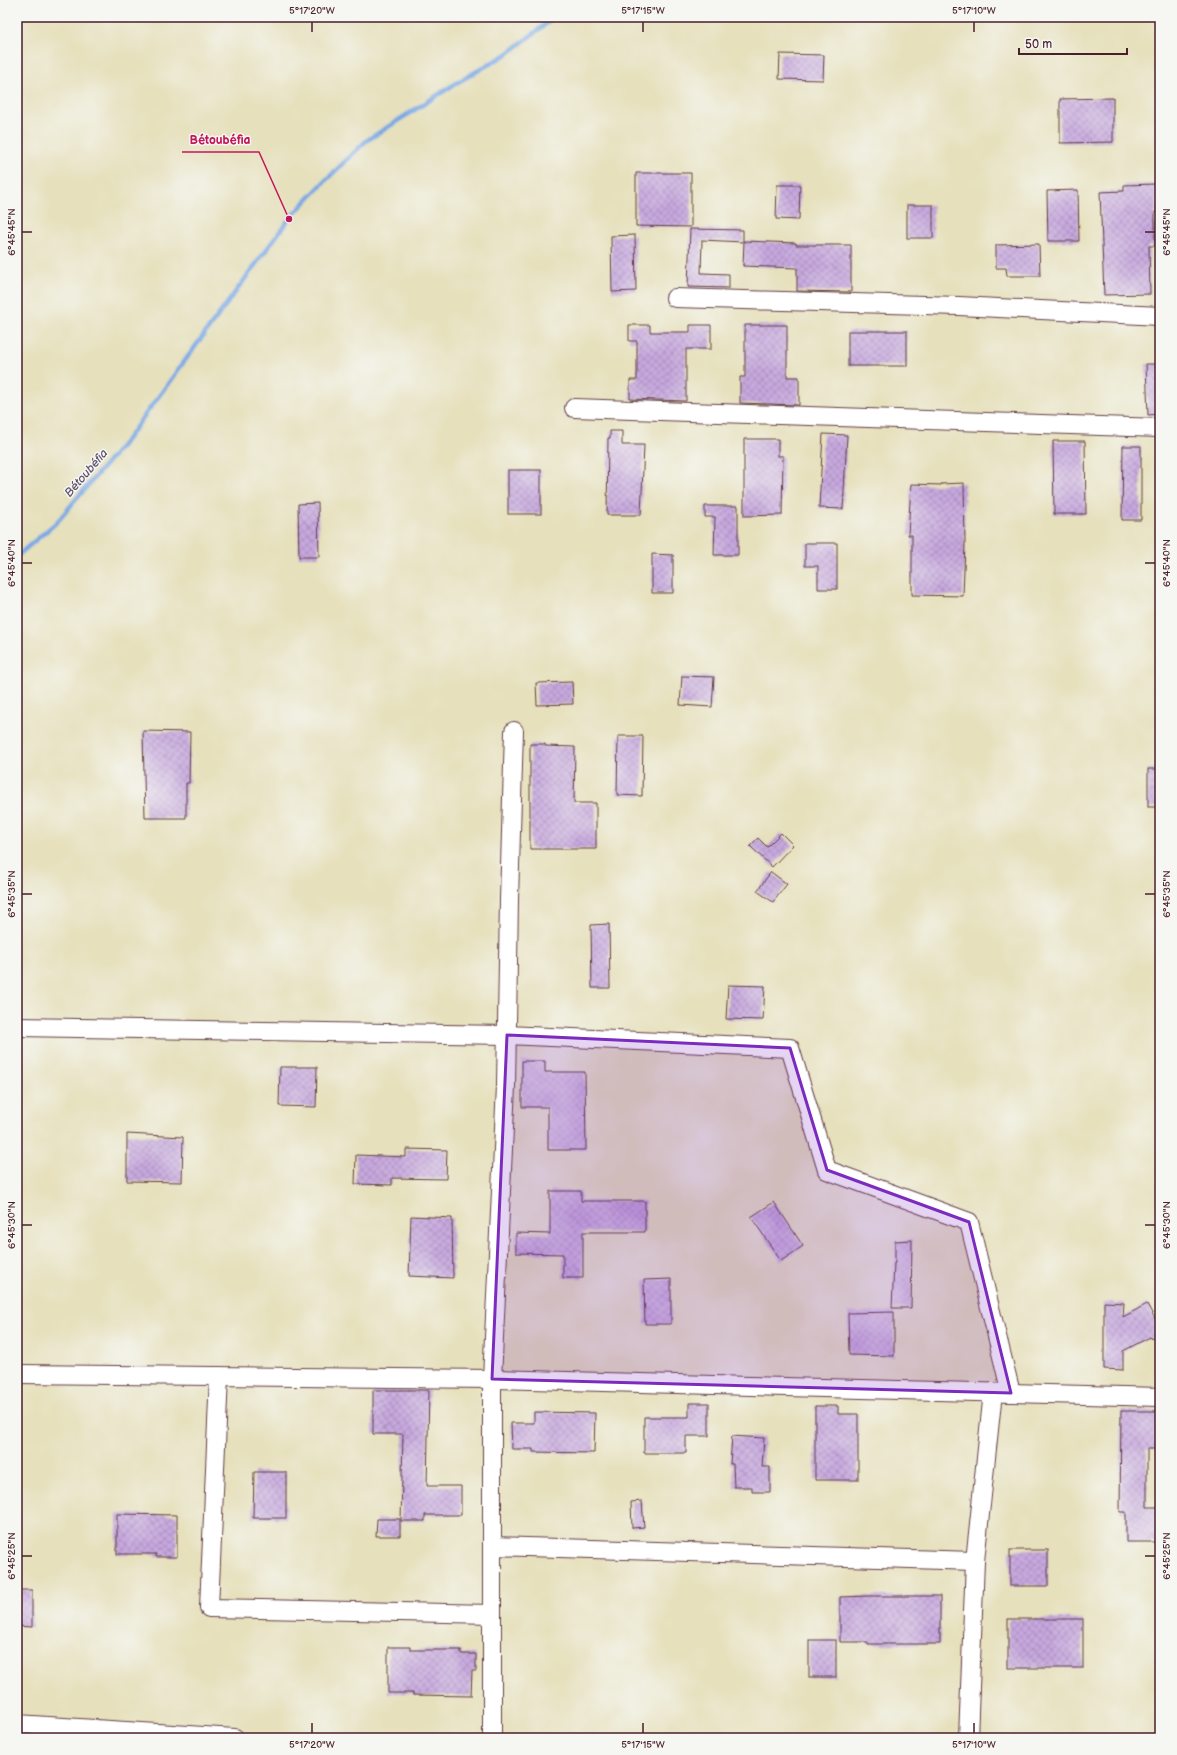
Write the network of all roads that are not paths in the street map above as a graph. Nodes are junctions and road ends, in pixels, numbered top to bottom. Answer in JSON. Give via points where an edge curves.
{"nodes":[{"id":1,"x":675,"y":298,"type":"dead end"},
{"id":2,"x":1160,"y":316,"type":"edge"},
{"id":3,"x":574,"y":408,"type":"dead end"},
{"id":4,"x":1160,"y":428,"type":"edge"},
{"id":5,"x":514,"y":731,"type":"dead end"},
{"id":6,"x":17,"y":1027,"type":"edge"},
{"id":7,"x":507,"y":1035,"type":"junction"},
{"id":8,"x":17,"y":1374,"type":"edge"},
{"id":9,"x":219,"y":1376,"type":"junction"},
{"id":10,"x":492,"y":1379,"type":"junction"},
{"id":11,"x":993,"y":1392,"type":"junction"},
{"id":12,"x":1011,"y":1393,"type":"junction"},
{"id":13,"x":1160,"y":1397,"type":"edge"},
{"id":14,"x":492,"y":1546,"type":"junction"},
{"id":15,"x":975,"y":1561,"type":"junction"},
{"id":16,"x":492,"y":1614,"type":"junction"},
{"id":17,"x":17,"y":1724,"type":"edge"},
{"id":18,"x":216,"y":1737,"type":"edge"},
{"id":19,"x":235,"y":1738,"type":"edge"},
{"id":20,"x":492,"y":1738,"type":"edge"},
{"id":21,"x":968,"y":1738,"type":"edge"}],
"edges":[{"from":1,"to":2,"type":"street","via":[[951,306]]},
{"from":3,"to":4,"type":"street"},
{"from":5,"to":7,"type":"street"},
{"from":6,"to":7,"type":"street"},
{"from":7,"to":10,"type":"street"},
{"from":7,"to":12,"type":"street","via":[[790,1048],[827,1170],[969,1222]]},
{"from":8,"to":9,"type":"street"},
{"from":9,"to":10,"type":"street"},
{"from":9,"to":16,"type":"street","via":[[209,1608]]},
{"from":10,"to":11,"type":"street"},
{"from":10,"to":14,"type":"street"},
{"from":11,"to":12,"type":"street"},
{"from":11,"to":15,"type":"street"},
{"from":12,"to":13,"type":"street"},
{"from":14,"to":15,"type":"street"},
{"from":14,"to":16,"type":"street"},
{"from":15,"to":21,"type":"street"},
{"from":16,"to":20,"type":"street"},
{"from":17,"to":18,"type":"street"},
{"from":18,"to":19,"type":"street"}]}
